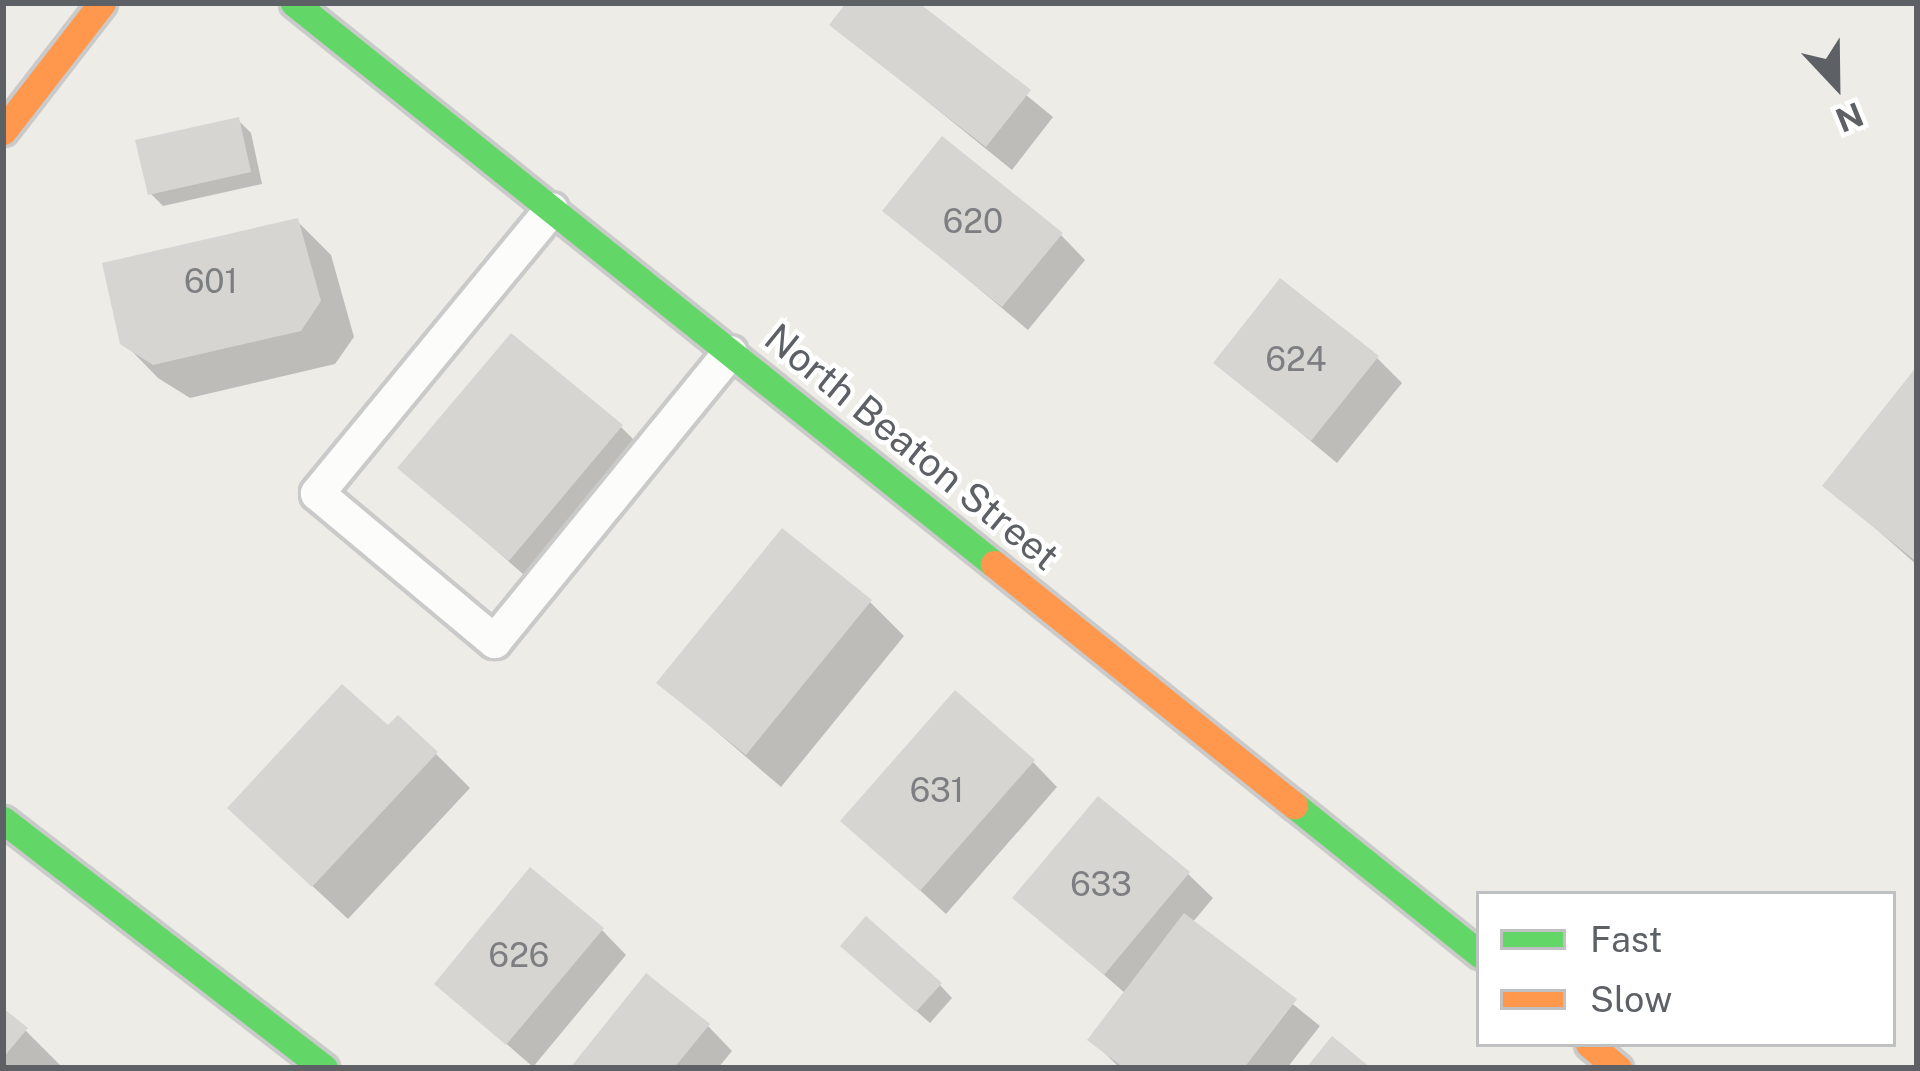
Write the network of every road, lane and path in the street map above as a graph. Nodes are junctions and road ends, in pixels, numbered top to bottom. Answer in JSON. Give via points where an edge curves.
{"nodes":[{"id":1,"x":102,"y":3,"type":"edge"},
{"id":2,"x":294,"y":3,"type":"edge"},
{"id":3,"x":3,"y":131,"type":"edge"},
{"id":4,"x":551,"y":208,"type":"junction"},
{"id":5,"x":730,"y":352,"type":"junction"},
{"id":6,"x":3,"y":820,"type":"edge"},
{"id":7,"x":1476,"y":952,"type":"edge"},
{"id":8,"x":1593,"y":1047,"type":"edge"},
{"id":9,"x":324,"y":1068,"type":"edge"},
{"id":10,"x":1618,"y":1068,"type":"edge"}],
"edges":[{"from":1,"to":3,"type":"main road"},
{"from":2,"to":4,"type":"main road","name":"North Beaton Street"},
{"from":4,"to":5,"type":"main road","name":"North Beaton Street"},
{"from":4,"to":5,"type":"lane","via":[[317,493],[494,641]]},
{"from":5,"to":7,"type":"main road","name":"North Beaton Street"},
{"from":6,"to":9,"type":"main road"},
{"from":8,"to":10,"type":"main road"}]}
